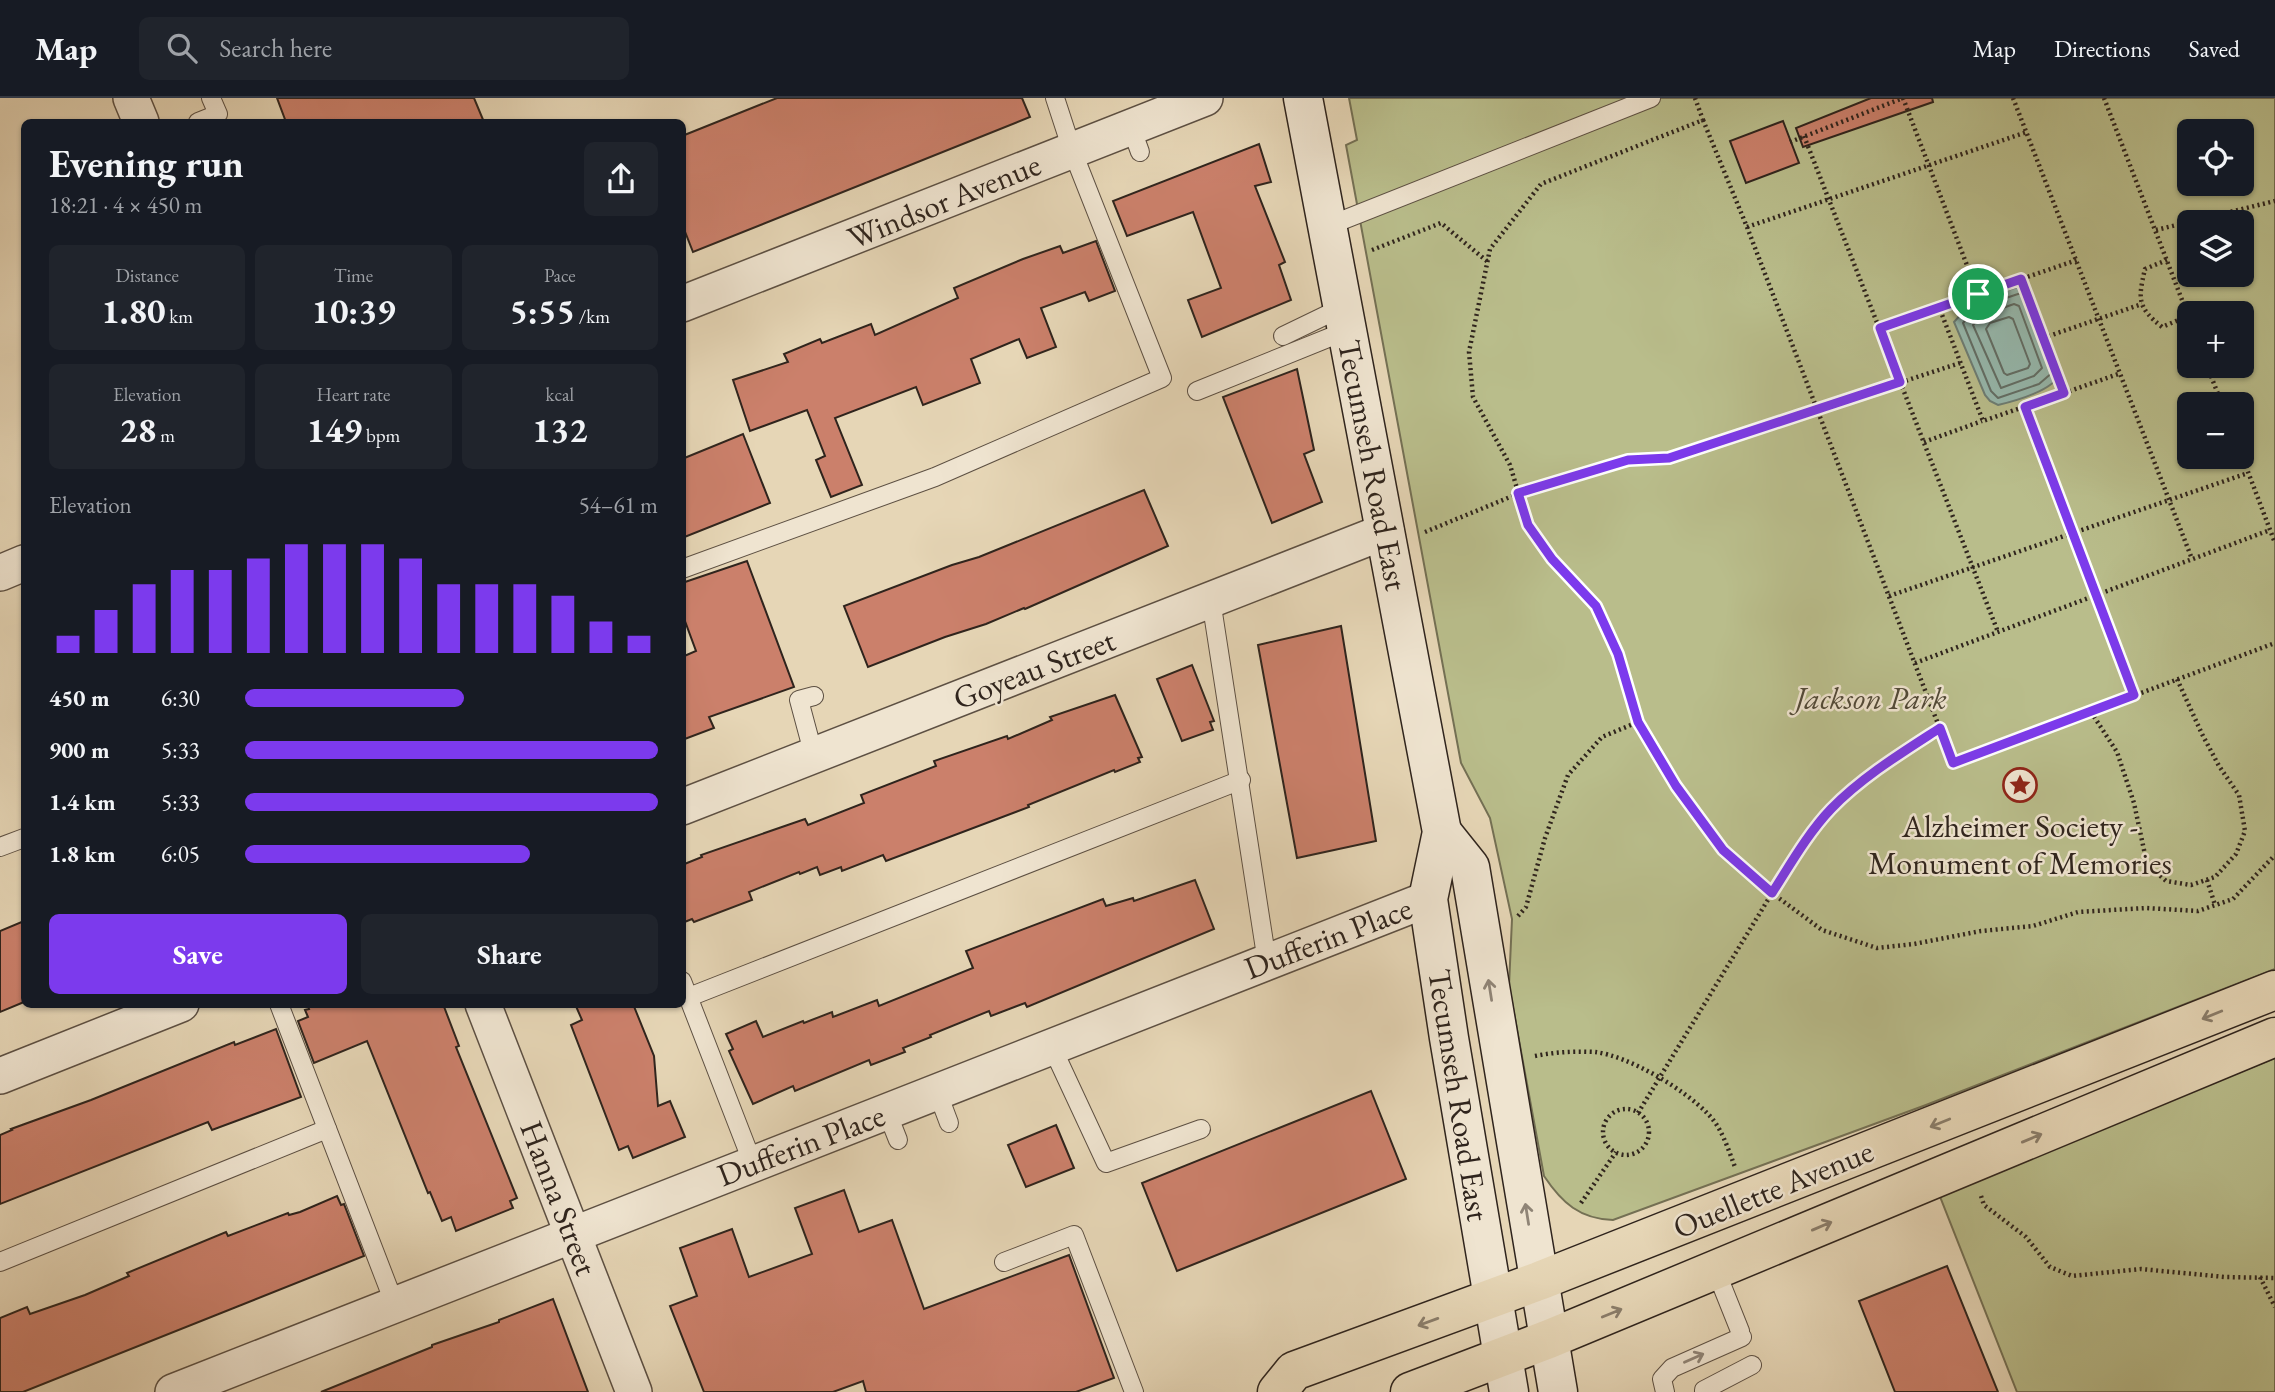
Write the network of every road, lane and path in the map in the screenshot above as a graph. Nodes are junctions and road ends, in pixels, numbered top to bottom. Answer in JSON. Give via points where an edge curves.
{"nodes":[{"id":1,"x":131,"y":98,"type":"edge"},
{"id":2,"x":211,"y":98,"type":"edge"},
{"id":3,"x":1055,"y":98,"type":"edge"},
{"id":4,"x":1205,"y":98,"type":"edge"},
{"id":5,"x":1303,"y":98,"type":"edge"},
{"id":6,"x":1651,"y":98,"type":"edge"},
{"id":7,"x":1695,"y":98,"type":"edge"},
{"id":8,"x":1903,"y":98,"type":"edge"},
{"id":9,"x":2013,"y":98,"type":"edge"},
{"id":10,"x":2104,"y":98,"type":"edge"},
{"id":11,"x":140,"y":119,"type":"edge"},
{"id":12,"x":206,"y":119,"type":"edge"},
{"id":13,"x":1703,"y":120,"type":"junction"},
{"id":14,"x":2026,"y":132,"type":"junction"},
{"id":15,"x":1804,"y":136,"type":"junction"},
{"id":16,"x":1790,"y":142,"type":"dead end"},
{"id":17,"x":1072,"y":150,"type":"junction"},
{"id":18,"x":1929,"y":165,"type":"junction"},
{"id":19,"x":1829,"y":199,"type":"junction"},
{"id":20,"x":2275,"y":201,"type":"edge"},
{"id":21,"x":1328,"y":226,"type":"junction"},
{"id":22,"x":1747,"y":227,"type":"junction"},
{"id":23,"x":2156,"y":230,"type":"junction"},
{"id":24,"x":1372,"y":250,"type":"dead end"},
{"id":25,"x":2077,"y":260,"type":"junction"},
{"id":26,"x":2167,"y":260,"type":"junction"},
{"id":27,"x":1488,"y":262,"type":"junction"},
{"id":28,"x":2021,"y":279,"type":"junction"},
{"id":29,"x":1978,"y":294,"type":"junction"},
{"id":30,"x":2183,"y":301,"type":"edge"},
{"id":31,"x":686,"y":302,"type":"edge"},
{"id":32,"x":2142,"y":304,"type":"junction"},
{"id":33,"x":1939,"y":307,"type":"junction"},
{"id":34,"x":2099,"y":318,"type":"junction"},
{"id":35,"x":1346,"y":319,"type":"junction"},
{"id":36,"x":2177,"y":321,"type":"edge"},
{"id":37,"x":1880,"y":328,"type":"junction"},
{"id":38,"x":1283,"y":336,"type":"dead end"},
{"id":39,"x":2043,"y":338,"type":"junction"},
{"id":40,"x":1960,"y":363,"type":"junction"},
{"id":41,"x":2121,"y":373,"type":"junction"},
{"id":42,"x":1900,"y":382,"type":"junction"},
{"id":43,"x":1197,"y":391,"type":"dead end"},
{"id":44,"x":2064,"y":393,"type":"junction"},
{"id":45,"x":2025,"y":407,"type":"junction"},
{"id":46,"x":1817,"y":410,"type":"junction"},
{"id":47,"x":1983,"y":421,"type":"junction"},
{"id":48,"x":1924,"y":442,"type":"junction"},
{"id":49,"x":2247,"y":469,"type":"edge"},
{"id":50,"x":2248,"y":473,"type":"junction"},
{"id":51,"x":1518,"y":493,"type":"junction"},
{"id":52,"x":2169,"y":501,"type":"junction"},
{"id":53,"x":2270,"y":530,"type":"junction"},
{"id":54,"x":1386,"y":531,"type":"junction"},
{"id":55,"x":1425,"y":532,"type":"dead end"},
{"id":56,"x":2073,"y":534,"type":"junction"},
{"id":57,"x":2275,"y":543,"type":"edge"},
{"id":58,"x":2192,"y":559,"type":"junction"},
{"id":59,"x":21,"y":564,"type":"edge"},
{"id":60,"x":1972,"y":567,"type":"junction"},
{"id":61,"x":686,"y":568,"type":"edge"},
{"id":62,"x":0,"y":573,"type":"edge"},
{"id":63,"x":2096,"y":595,"type":"junction"},
{"id":64,"x":1889,"y":596,"type":"junction"},
{"id":65,"x":1211,"y":600,"type":"junction"},
{"id":66,"x":1998,"y":632,"type":"junction"},
{"id":67,"x":2275,"y":643,"type":"edge"},
{"id":68,"x":1915,"y":663,"type":"junction"},
{"id":69,"x":2177,"y":679,"type":"junction"},
{"id":70,"x":2134,"y":695,"type":"junction"},
{"id":71,"x":814,"y":696,"type":"dead end"},
{"id":72,"x":2091,"y":712,"type":"junction"},
{"id":73,"x":1638,"y":722,"type":"junction"},
{"id":74,"x":1940,"y":728,"type":"junction"},
{"id":75,"x":814,"y":756,"type":"junction"},
{"id":76,"x":1241,"y":780,"type":"junction"},
{"id":77,"x":686,"y":805,"type":"edge"},
{"id":78,"x":1442,"y":832,"type":"junction"},
{"id":79,"x":21,"y":839,"type":"edge"},
{"id":80,"x":0,"y":847,"type":"edge"},
{"id":81,"x":2275,"y":855,"type":"edge"},
{"id":82,"x":2207,"y":880,"type":"junction"},
{"id":83,"x":1772,"y":893,"type":"junction"},
{"id":84,"x":1428,"y":899,"type":"junction"},
{"id":85,"x":2215,"y":905,"type":"junction"},
{"id":86,"x":1518,"y":916,"type":"dead end"},
{"id":87,"x":1267,"y":962,"type":"junction"},
{"id":88,"x":686,"y":989,"type":"edge"},
{"id":89,"x":2275,"y":990,"type":"edge"},
{"id":90,"x":171,"y":1008,"type":"edge"},
{"id":91,"x":281,"y":1008,"type":"edge"},
{"id":92,"x":485,"y":1008,"type":"edge"},
{"id":93,"x":2275,"y":1037,"type":"edge"},
{"id":94,"x":1052,"y":1047,"type":"junction"},
{"id":95,"x":1527,"y":1058,"type":"dead end"},
{"id":96,"x":0,"y":1076,"type":"edge"},
{"id":97,"x":1659,"y":1079,"type":"junction"},
{"id":98,"x":1638,"y":1113,"type":"junction"},
{"id":99,"x":327,"y":1129,"type":"junction"},
{"id":100,"x":1200,"y":1129,"type":"dead end"},
{"id":101,"x":1616,"y":1152,"type":"junction"},
{"id":102,"x":753,"y":1164,"type":"junction"},
{"id":103,"x":1735,"y":1168,"type":"dead end"},
{"id":104,"x":1979,"y":1191,"type":"dead end"},
{"id":105,"x":1581,"y":1202,"type":"dead end"},
{"id":106,"x":573,"y":1235,"type":"junction"},
{"id":107,"x":0,"y":1262,"type":"edge"},
{"id":108,"x":1004,"y":1262,"type":"dead end"},
{"id":109,"x":1716,"y":1271,"type":"junction"},
{"id":110,"x":2260,"y":1277,"type":"junction"},
{"id":111,"x":2275,"y":1278,"type":"edge"},
{"id":112,"x":1539,"y":1281,"type":"junction"},
{"id":113,"x":1492,"y":1299,"type":"junction"},
{"id":114,"x":395,"y":1305,"type":"junction"},
{"id":115,"x":2275,"y":1307,"type":"edge"},
{"id":116,"x":1549,"y":1339,"type":"junction"},
{"id":117,"x":1752,"y":1365,"type":"dead end"},
{"id":118,"x":1505,"y":1375,"type":"edge"},
{"id":119,"x":173,"y":1392,"type":"edge"},
{"id":120,"x":634,"y":1392,"type":"edge"},
{"id":121,"x":1134,"y":1392,"type":"edge"},
{"id":122,"x":1277,"y":1392,"type":"edge"},
{"id":123,"x":1410,"y":1392,"type":"edge"},
{"id":124,"x":1558,"y":1392,"type":"edge"},
{"id":125,"x":1665,"y":1392,"type":"edge"},
{"id":126,"x":1704,"y":1392,"type":"edge"}],
"edges":[{"from":1,"to":11,"type":"street"},
{"from":2,"to":12,"type":"lane","via":[[218,114]]},
{"from":3,"to":17,"type":"lane"},
{"from":4,"to":17,"type":"street","name":"Windsor Avenue","via":[[1135,140]]},
{"from":5,"to":21,"type":"main road","name":"Tecumseh Road East"},
{"from":6,"to":21,"type":"lane"},
{"from":7,"to":13,"type":"path"},
{"from":8,"to":15,"type":"path"},
{"from":8,"to":18,"type":"path"},
{"from":9,"to":14,"type":"path"},
{"from":10,"to":23,"type":"path"},
{"from":13,"to":22,"type":"path"},
{"from":13,"to":27,"type":"path","via":[[1541,184],[1490,249]]},
{"from":14,"to":18,"type":"path"},
{"from":14,"to":25,"type":"path"},
{"from":15,"to":16,"type":"path"},
{"from":15,"to":19,"type":"path"},
{"from":17,"to":31,"type":"street","name":"Windsor Avenue"},
{"from":17,"to":61,"type":"lane","via":[[1162,378],[935,477]]},
{"from":18,"to":19,"type":"path"},
{"from":18,"to":29,"type":"path"},
{"from":19,"to":22,"type":"path"},
{"from":19,"to":37,"type":"path"},
{"from":20,"to":23,"type":"path"},
{"from":21,"to":35,"type":"main road","name":"Tecumseh Road East"},
{"from":22,"to":46,"type":"path"},
{"from":23,"to":26,"type":"path"},
{"from":24,"to":27,"type":"path","via":[[1441,223]]},
{"from":25,"to":28,"type":"path"},
{"from":25,"to":34,"type":"path"},
{"from":26,"to":30,"type":"path"},
{"from":26,"to":32,"type":"path","via":[[2145,269],[2138,296]]},
{"from":27,"to":51,"type":"path","via":[[1469,352],[1473,397],[1510,465]]},
{"from":28,"to":29,"type":"path"},
{"from":28,"to":39,"type":"path"},
{"from":29,"to":33,"type":"path"},
{"from":32,"to":34,"type":"path"},
{"from":32,"to":36,"type":"path","via":[[2146,314],[2162,327]]},
{"from":33,"to":37,"type":"path"},
{"from":33,"to":40,"type":"path"},
{"from":34,"to":39,"type":"path"},
{"from":34,"to":41,"type":"path"},
{"from":35,"to":38,"type":"lane"},
{"from":35,"to":43,"type":"lane"},
{"from":35,"to":54,"type":"main road","name":"Tecumseh Road East"},
{"from":37,"to":42,"type":"path"},
{"from":39,"to":44,"type":"path"},
{"from":40,"to":42,"type":"path"},
{"from":40,"to":47,"type":"path"},
{"from":41,"to":44,"type":"path"},
{"from":41,"to":52,"type":"path"},
{"from":42,"to":46,"type":"path"},
{"from":42,"to":48,"type":"path"},
{"from":44,"to":45,"type":"path"},
{"from":45,"to":47,"type":"path"},
{"from":45,"to":56,"type":"path"},
{"from":46,"to":51,"type":"path","via":[[1669,458],[1628,460]]},
{"from":46,"to":64,"type":"path"},
{"from":47,"to":48,"type":"path"},
{"from":48,"to":60,"type":"path"},
{"from":49,"to":50,"type":"path"},
{"from":50,"to":52,"type":"path"},
{"from":50,"to":53,"type":"path"},
{"from":51,"to":55,"type":"path"},
{"from":51,"to":73,"type":"path","via":[[1528,525],[1596,606],[1618,654]]},
{"from":52,"to":56,"type":"path"},
{"from":52,"to":58,"type":"path"},
{"from":53,"to":57,"type":"path"},
{"from":53,"to":58,"type":"path"},
{"from":54,"to":65,"type":"street","name":"Goyeau Street"},
{"from":54,"to":78,"type":"main road","name":"Tecumseh Road East"},
{"from":56,"to":60,"type":"path"},
{"from":56,"to":63,"type":"path"},
{"from":58,"to":63,"type":"path"},
{"from":59,"to":62,"type":"street"},
{"from":60,"to":64,"type":"path"},
{"from":60,"to":66,"type":"path"},
{"from":63,"to":66,"type":"path"},
{"from":63,"to":70,"type":"path"},
{"from":64,"to":68,"type":"path"},
{"from":65,"to":75,"type":"street","name":"Goyeau Street"},
{"from":65,"to":76,"type":"lane"},
{"from":66,"to":68,"type":"path"},
{"from":67,"to":69,"type":"path"},
{"from":68,"to":74,"type":"path"},
{"from":69,"to":70,"type":"path"},
{"from":69,"to":82,"type":"path","via":[[2219,766],[2239,795],[2245,831],[2236,854],[2216,877]]},
{"from":70,"to":72,"type":"path"},
{"from":71,"to":75,"type":"lane","via":[[799,700]]},
{"from":72,"to":74,"type":"path","via":[[1953,763]]},
{"from":72,"to":82,"type":"path","via":[[2117,752],[2147,864],[2166,881],[2191,885]]},
{"from":73,"to":83,"type":"path","via":[[1676,786],[1723,850]]},
{"from":73,"to":86,"type":"path","via":[[1602,737],[1568,775],[1526,907]]},
{"from":74,"to":83,"type":"path","via":[[1891,759],[1831,809]]},
{"from":75,"to":77,"type":"street","name":"Goyeau Street"},
{"from":76,"to":87,"type":"lane"},
{"from":76,"to":88,"type":"lane"},
{"from":78,"to":84,"type":"main road","name":"Tecumseh Road East"},
{"from":112,"to":78,"type":"main road","name":"Tecumseh Road East","one_way":true,"via":[[1470,867]]},
{"from":79,"to":80,"type":"lane"},
{"from":81,"to":85,"type":"path","via":[[2233,899]]},
{"from":82,"to":85,"type":"path"},
{"from":83,"to":85,"type":"path","via":[[1822,930],[1877,947],[2033,926],[2078,912],[2198,911]]},
{"from":83,"to":97,"type":"path"},
{"from":84,"to":87,"type":"street","name":"Dufferin Place"},
{"from":84,"to":113,"type":"main road","name":"Tecumseh Road East"},
{"from":87,"to":94,"type":"street","name":"Dufferin Place"},
{"from":88,"to":102,"type":"lane"},
{"from":89,"to":112,"type":"main road","name":"Ouellette Avenue","one_way":true},
{"from":90,"to":96,"type":"street"},
{"from":91,"to":99,"type":"lane"},
{"from":92,"to":106,"type":"street","name":"Hanna Street"},
{"from":109,"to":93,"type":"main road","name":"Ouellette Avenue","one_way":true},
{"from":94,"to":100,"type":"lane","via":[[1106,1163]]},
{"from":94,"to":102,"type":"street","name":"Dufferin Place","via":[[943,1107],[892,1126]]},
{"from":95,"to":97,"type":"path","via":[[1555,1052],[1597,1052],[1629,1062]]},
{"from":97,"to":98,"type":"path"},
{"from":97,"to":103,"type":"path","via":[[1710,1115]]},
{"from":98,"to":101,"type":"path","via":[[1648,1126],[1647,1141],[1637,1152]]},
{"from":98,"to":101,"type":"path","via":[[1626,1109],[1607,1120],[1605,1142]]},
{"from":99,"to":107,"type":"lane"},
{"from":99,"to":114,"type":"lane"},
{"from":101,"to":105,"type":"path"},
{"from":102,"to":106,"type":"street","name":"Dufferin Place"},
{"from":104,"to":110,"type":"path","via":[[1984,1205],[2026,1237],[2050,1267],[2072,1276],[2141,1269]]},
{"from":106,"to":114,"type":"street","name":"Dufferin Place"},
{"from":106,"to":120,"type":"street","name":"Hanna Street"},
{"from":108,"to":121,"type":"lane","via":[[1074,1235]]},
{"from":116,"to":109,"type":"main road","name":"Ouellette Avenue","one_way":true},
{"from":125,"to":109,"type":"lane","one_way":true,"via":[[1662,1379],[1672,1367],[1741,1334]]},
{"from":110,"to":111,"type":"path"},
{"from":110,"to":115,"type":"path"},
{"from":112,"to":113,"type":"main road","name":"Ouellette Avenue"},
{"from":112,"to":116,"type":"main road","name":"Tecumseh Road East"},
{"from":113,"to":118,"type":"main road","name":"Tecumseh Road East"},
{"from":113,"to":122,"type":"main road","name":"Ouellette Avenue","one_way":true,"via":[[1294,1371]]},
{"from":114,"to":119,"type":"street","name":"Dufferin Place"},
{"from":116,"to":118,"type":"main road","name":"Ouellette Avenue"},
{"from":116,"to":124,"type":"main road","name":"Tecumseh Road East"},
{"from":117,"to":126,"type":"lane"},
{"from":118,"to":123,"type":"main road","name":"Ouellette Avenue"}]}
